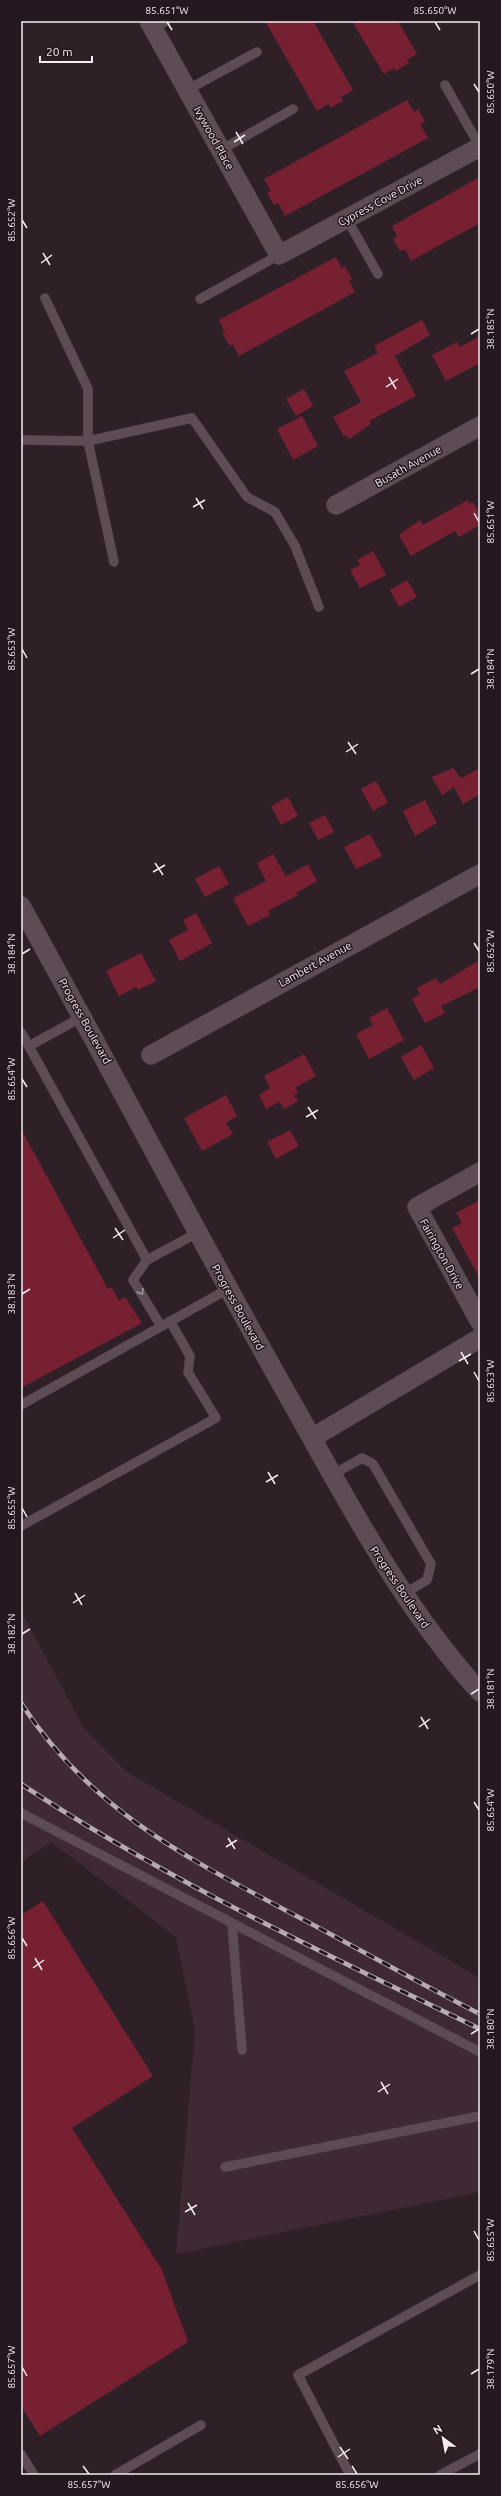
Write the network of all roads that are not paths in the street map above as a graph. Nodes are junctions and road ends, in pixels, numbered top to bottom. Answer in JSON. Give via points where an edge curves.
{"nodes":[{"id":1,"x":156,"y":24,"type":"edge"},
{"id":2,"x":257,"y":52,"type":"dead end"},
{"id":3,"x":445,"y":85,"type":"dead end"},
{"id":4,"x":187,"y":90,"type":"junction"},
{"id":5,"x":292,"y":109,"type":"dead end"},
{"id":6,"x":480,"y":147,"type":"edge"},
{"id":7,"x":221,"y":150,"type":"junction"},
{"id":8,"x":347,"y":219,"type":"junction"},
{"id":9,"x":279,"y":255,"type":"junction"},
{"id":10,"x":378,"y":274,"type":"dead end"},
{"id":11,"x":45,"y":298,"type":"dead end"},
{"id":12,"x":200,"y":299,"type":"dead end"},
{"id":13,"x":480,"y":426,"type":"edge"},
{"id":14,"x":21,"y":440,"type":"edge"},
{"id":15,"x":88,"y":441,"type":"junction"},
{"id":16,"x":336,"y":505,"type":"dead end"},
{"id":17,"x":114,"y":562,"type":"dead end"},
{"id":18,"x":319,"y":607,"type":"dead end"},
{"id":19,"x":480,"y":874,"type":"edge"},
{"id":20,"x":21,"y":906,"type":"edge"},
{"id":21,"x":82,"y":1017,"type":"junction"},
{"id":22,"x":21,"y":1032,"type":"edge"},
{"id":23,"x":29,"y":1046,"type":"junction"},
{"id":24,"x":151,"y":1055,"type":"dead end"},
{"id":25,"x":480,"y":1172,"type":"edge"},
{"id":26,"x":199,"y":1232,"type":"junction"},
{"id":27,"x":147,"y":1260,"type":"junction"},
{"id":28,"x":228,"y":1289,"type":"junction"},
{"id":29,"x":170,"y":1322,"type":"junction"},
{"id":30,"x":480,"y":1322,"type":"edge"},
{"id":31,"x":161,"y":1326,"type":"junction"},
{"id":32,"x":480,"y":1338,"type":"edge"},
{"id":33,"x":21,"y":1405,"type":"edge"},
{"id":34,"x":312,"y":1438,"type":"junction"},
{"id":35,"x":332,"y":1475,"type":"junction"},
{"id":36,"x":21,"y":1526,"type":"edge"},
{"id":37,"x":404,"y":1594,"type":"junction"},
{"id":38,"x":480,"y":1692,"type":"edge"},
{"id":39,"x":21,"y":1813,"type":"edge"},
{"id":40,"x":232,"y":1924,"type":"junction"},
{"id":41,"x":242,"y":2050,"type":"dead end"},
{"id":42,"x":480,"y":2052,"type":"edge"},
{"id":43,"x":480,"y":2116,"type":"edge"},
{"id":44,"x":225,"y":2167,"type":"dead end"},
{"id":45,"x":480,"y":2275,"type":"edge"},
{"id":46,"x":201,"y":2425,"type":"dead end"},
{"id":47,"x":21,"y":2454,"type":"edge"},
{"id":48,"x":480,"y":2454,"type":"edge"},
{"id":49,"x":34,"y":2475,"type":"edge"},
{"id":50,"x":115,"y":2475,"type":"edge"},
{"id":51,"x":350,"y":2475,"type":"edge"},
{"id":52,"x":440,"y":2475,"type":"edge"}],
"edges":[{"from":1,"to":4,"type":"street","name":"Ivywood Place"},
{"from":2,"to":4,"type":"lane"},
{"from":3,"to":6,"type":"lane"},
{"from":4,"to":7,"type":"street","name":"Ivywood Place"},
{"from":5,"to":7,"type":"lane"},
{"from":6,"to":8,"type":"street","name":"Cypress Cove Drive"},
{"from":7,"to":9,"type":"street","name":"Ivywood Place"},
{"from":8,"to":9,"type":"street","name":"Cypress Cove Drive"},
{"from":8,"to":10,"type":"lane"},
{"from":9,"to":12,"type":"lane"},
{"from":11,"to":15,"type":"lane","via":[[88,389]]},
{"from":13,"to":16,"type":"street","name":"Busath Avenue"},
{"from":14,"to":15,"type":"lane"},
{"from":15,"to":17,"type":"lane"},
{"from":15,"to":18,"type":"lane","via":[[192,418],[248,497],[275,512],[294,546]]},
{"from":19,"to":24,"type":"street","name":"Lambert Avenue"},
{"from":20,"to":21,"type":"street","name":"Progress Boulevard"},
{"from":21,"to":23,"type":"lane"},
{"from":21,"to":26,"type":"street","name":"Progress Boulevard"},
{"from":22,"to":23,"type":"lane"},
{"from":23,"to":27,"type":"lane"},
{"from":25,"to":30,"type":"street","name":"Fairington Drive","via":[[417,1207]]},
{"from":26,"to":27,"type":"lane"},
{"from":26,"to":28,"type":"street","name":"Progress Boulevard"},
{"from":27,"to":31,"type":"lane","one_way":true,"via":[[133,1280]]},
{"from":28,"to":29,"type":"lane"},
{"from":28,"to":34,"type":"street","name":"Progress Boulevard"},
{"from":29,"to":31,"type":"lane"},
{"from":29,"to":36,"type":"lane","via":[[190,1356],[188,1372],[216,1418]]},
{"from":31,"to":33,"type":"lane"},
{"from":32,"to":34,"type":"street"},
{"from":34,"to":35,"type":"street","name":"Progress Boulevard"},
{"from":35,"to":37,"type":"street","name":"Progress Boulevard","via":[[382,1562]]},
{"from":35,"to":37,"type":"lane","via":[[362,1458],[373,1464],[431,1564],[427,1580]]},
{"from":37,"to":38,"type":"street","name":"Progress Boulevard","via":[[421,1620]]},
{"from":39,"to":40,"type":"lane"},
{"from":40,"to":41,"type":"lane"},
{"from":40,"to":42,"type":"lane"},
{"from":43,"to":44,"type":"lane"},
{"from":45,"to":51,"type":"lane","via":[[298,2375]]},
{"from":46,"to":50,"type":"lane"},
{"from":47,"to":49,"type":"lane"},
{"from":48,"to":52,"type":"lane"}]}
